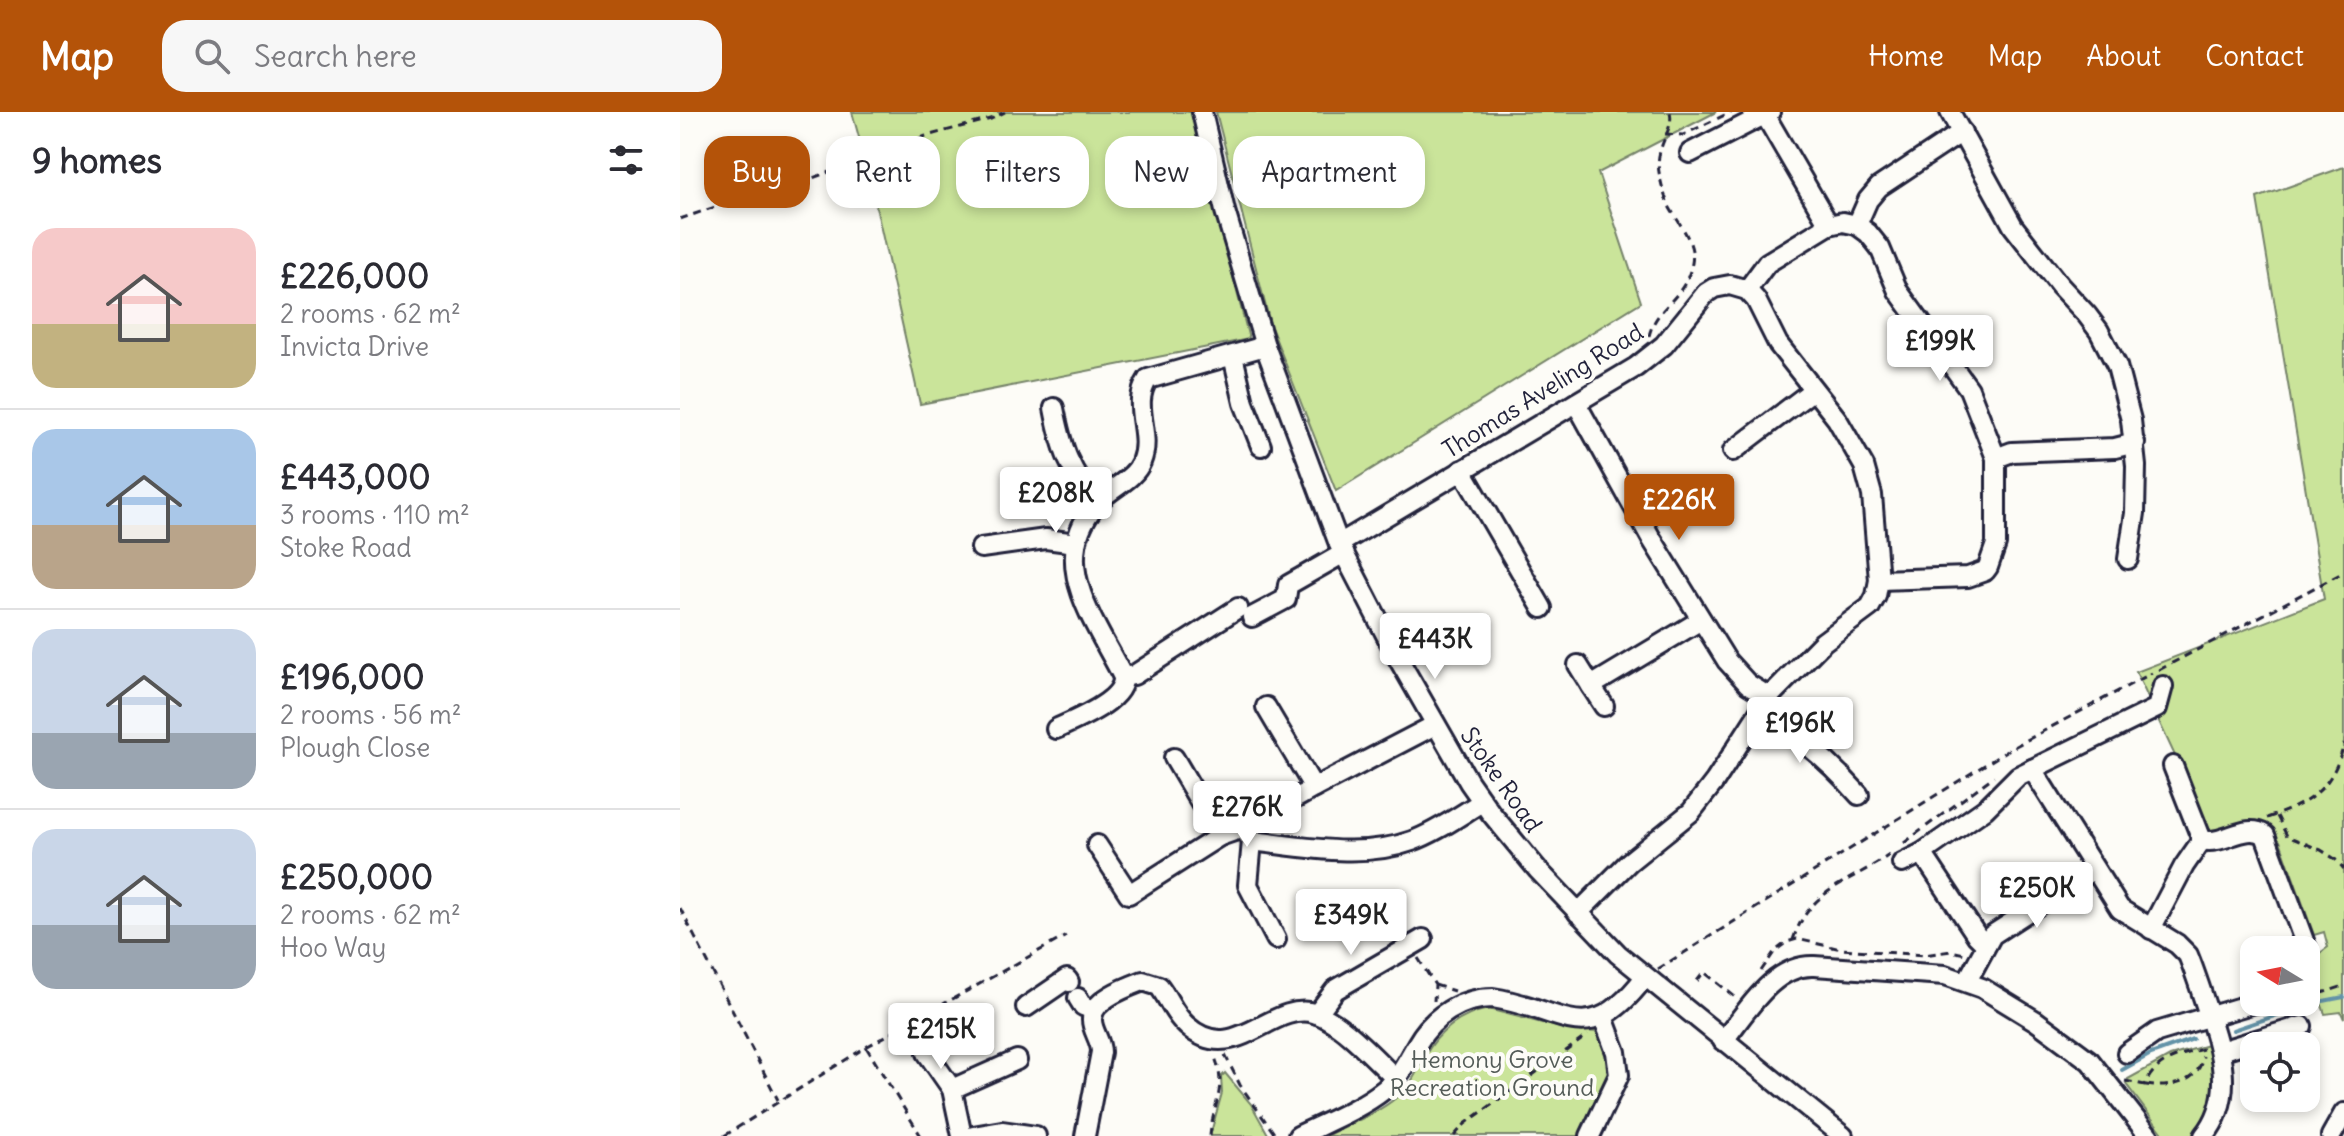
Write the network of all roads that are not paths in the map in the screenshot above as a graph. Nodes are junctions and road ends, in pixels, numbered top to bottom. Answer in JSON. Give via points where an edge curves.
{"nodes":[{"id":1,"x":1202,"y":112,"type":"edge"},
{"id":2,"x":1950,"y":112,"type":"edge"},
{"id":3,"x":1768,"y":113,"type":"edge"},
{"id":4,"x":1962,"y":132,"type":"junction"},
{"id":5,"x":1690,"y":153,"type":"dead end"},
{"id":6,"x":1829,"y":225,"type":"junction"},
{"id":7,"x":1857,"y":225,"type":"junction"},
{"id":8,"x":1747,"y":290,"type":"junction"},
{"id":9,"x":1265,"y":346,"type":"junction"},
{"id":10,"x":1233,"y":356,"type":"junction"},
{"id":11,"x":1812,"y":391,"type":"junction"},
{"id":12,"x":1576,"y":403,"type":"junction"},
{"id":13,"x":1054,"y":408,"type":"dead end"},
{"id":14,"x":2135,"y":443,"type":"junction"},
{"id":15,"x":1261,"y":446,"type":"dead end"},
{"id":16,"x":1733,"y":451,"type":"dead end"},
{"id":17,"x":1996,"y":458,"type":"junction"},
{"id":18,"x":1462,"y":470,"type":"junction"},
{"id":19,"x":1099,"y":501,"type":"junction"},
{"id":20,"x":1076,"y":543,"type":"junction"},
{"id":21,"x":981,"y":548,"type":"dead end"},
{"id":22,"x":1342,"y":548,"type":"junction"},
{"id":23,"x":2128,"y":559,"type":"dead end"},
{"id":24,"x":1879,"y":580,"type":"junction"},
{"id":25,"x":1542,"y":608,"type":"dead end"},
{"id":26,"x":1701,"y":620,"type":"junction"},
{"id":27,"x":1578,"y":665,"type":"dead end"},
{"id":28,"x":1123,"y":677,"type":"junction"},
{"id":29,"x":1591,"y":686,"type":"junction"},
{"id":30,"x":2163,"y":686,"type":"dead end"},
{"id":31,"x":1765,"y":704,"type":"junction"},
{"id":32,"x":1604,"y":706,"type":"dead end"},
{"id":33,"x":1266,"y":707,"type":"dead end"},
{"id":34,"x":1435,"y":725,"type":"junction"},
{"id":35,"x":1056,"y":729,"type":"dead end"},
{"id":36,"x":1174,"y":758,"type":"dead end"},
{"id":37,"x":2173,"y":766,"type":"dead end"},
{"id":38,"x":2032,"y":769,"type":"junction"},
{"id":39,"x":1314,"y":788,"type":"junction"},
{"id":40,"x":1859,"y":795,"type":"dead end"},
{"id":41,"x":1482,"y":802,"type":"junction"},
{"id":42,"x":1248,"y":834,"type":"junction"},
{"id":43,"x":1220,"y":836,"type":"junction"},
{"id":44,"x":2202,"y":840,"type":"junction"},
{"id":45,"x":1097,"y":845,"type":"dead end"},
{"id":46,"x":1922,"y":853,"type":"junction"},
{"id":47,"x":1898,"y":854,"type":"road end"},
{"id":48,"x":2094,"y":869,"type":"junction"},
{"id":49,"x":1578,"y":913,"type":"junction"},
{"id":50,"x":2151,"y":929,"type":"junction"},
{"id":51,"x":2302,"y":936,"type":"edge"},
{"id":52,"x":1276,"y":939,"type":"dead end"},
{"id":53,"x":1417,"y":943,"type":"road end"},
{"id":54,"x":1985,"y":944,"type":"junction"},
{"id":55,"x":1645,"y":977,"type":"junction"},
{"id":56,"x":1967,"y":981,"type":"junction"},
{"id":57,"x":1026,"y":1007,"type":"dead end"},
{"id":58,"x":1094,"y":1010,"type":"junction"},
{"id":59,"x":1317,"y":1014,"type":"junction"},
{"id":60,"x":2246,"y":1016,"type":"edge"},
{"id":61,"x":1604,"y":1020,"type":"junction"},
{"id":62,"x":2302,"y":1026,"type":"dead end"},
{"id":63,"x":2213,"y":1037,"type":"junction"},
{"id":64,"x":1723,"y":1041,"type":"junction"},
{"id":65,"x":927,"y":1053,"type":"dead end"},
{"id":66,"x":2127,"y":1053,"type":"dead end"},
{"id":67,"x":1017,"y":1060,"type":"dead end"},
{"id":68,"x":1396,"y":1079,"type":"junction"},
{"id":69,"x":952,"y":1089,"type":"junction"},
{"id":70,"x":2344,"y":1113,"type":"edge"},
{"id":71,"x":962,"y":1136,"type":"edge"},
{"id":72,"x":973,"y":1136,"type":"edge"},
{"id":73,"x":1036,"y":1136,"type":"edge"},
{"id":74,"x":1085,"y":1136,"type":"edge"},
{"id":75,"x":1298,"y":1136,"type":"edge"},
{"id":76,"x":1590,"y":1136,"type":"edge"},
{"id":77,"x":1843,"y":1136,"type":"edge"},
{"id":78,"x":2149,"y":1136,"type":"edge"},
{"id":79,"x":2204,"y":1136,"type":"edge"},
{"id":80,"x":2331,"y":1136,"type":"edge"}],
"edges":[{"from":1,"to":9,"type":"street","name":"Stoke Road"},
{"from":2,"to":4,"type":"street"},
{"from":3,"to":5,"type":"street"},
{"from":3,"to":6,"type":"street"},
{"from":4,"to":7,"type":"street","via":[[1879,187]]},
{"from":4,"to":14,"type":"street","via":[[2013,226],[2109,348],[2123,384]]},
{"from":6,"to":7,"type":"street"},
{"from":6,"to":8,"type":"street","via":[[1767,263]]},
{"from":7,"to":17,"type":"street","via":[[1880,248],[1898,291],[1969,389]]},
{"from":8,"to":11,"type":"street"},
{"from":8,"to":12,"type":"street","name":"Thomas Aveling Road","via":[[1730,285],[1706,293],[1664,345]]},
{"from":9,"to":10,"type":"street"},
{"from":9,"to":22,"type":"street","name":"Stoke Road"},
{"from":10,"to":15,"type":"street"},
{"from":10,"to":19,"type":"street","via":[[1148,379],[1139,398],[1145,444],[1141,465]]},
{"from":11,"to":16,"type":"street"},
{"from":11,"to":24,"type":"street","via":[[1837,419],[1864,466],[1872,495]]},
{"from":12,"to":18,"type":"street","name":"Thomas Aveling Road"},
{"from":12,"to":26,"type":"street"},
{"from":13,"to":19,"type":"street","via":[[1065,455]]},
{"from":14,"to":17,"type":"street","via":[[2012,452]]},
{"from":14,"to":23,"type":"street","via":[[2135,513]]},
{"from":17,"to":24,"type":"street","via":[[1996,544],[1985,571],[1968,577]]},
{"from":18,"to":22,"type":"street","name":"Thomas Aveling Road"},
{"from":18,"to":25,"type":"street"},
{"from":19,"to":20,"type":"street"},
{"from":20,"to":21,"type":"street","via":[[1046,539]]},
{"from":20,"to":28,"type":"street","via":[[1078,589]]},
{"from":22,"to":28,"type":"street","name":"Thomas Aveling Road","via":[[1288,585],[1286,599],[1245,613]]},
{"from":22,"to":34,"type":"street","name":"Stoke Road"},
{"from":24,"to":31,"type":"street","via":[[1870,607],[1823,642]]},
{"from":26,"to":29,"type":"street"},
{"from":26,"to":31,"type":"street","via":[[1736,673]]},
{"from":27,"to":29,"type":"street"},
{"from":28,"to":35,"type":"street","via":[[1117,694]]},
{"from":29,"to":32,"type":"street"},
{"from":30,"to":38,"type":"street","via":[[2157,708]]},
{"from":31,"to":40,"type":"street"},
{"from":31,"to":49,"type":"street","via":[[1691,812],[1629,862]]},
{"from":33,"to":39,"type":"street"},
{"from":34,"to":39,"type":"street"},
{"from":34,"to":41,"type":"street","name":"Stoke Road"},
{"from":36,"to":43,"type":"street"},
{"from":37,"to":44,"type":"street"},
{"from":38,"to":46,"type":"street"},
{"from":38,"to":48,"type":"street"},
{"from":39,"to":42,"type":"street"},
{"from":41,"to":42,"type":"street","via":[[1430,833],[1392,846],[1354,851]]},
{"from":41,"to":49,"type":"street","name":"Stoke Road"},
{"from":42,"to":43,"type":"street"},
{"from":42,"to":52,"type":"street","via":[[1248,885]]},
{"from":43,"to":45,"type":"street","via":[[1129,894]]},
{"from":44,"to":50,"type":"street"},
{"from":44,"to":51,"type":"street","via":[[2252,830],[2265,835]]},
{"from":46,"to":47,"type":"street"},
{"from":46,"to":54,"type":"street"},
{"from":48,"to":50,"type":"street","via":[[2122,912]]},
{"from":48,"to":54,"type":"street"},
{"from":49,"to":55,"type":"street","name":"Stoke Road"},
{"from":50,"to":63,"type":"street","via":[[2188,955]]},
{"from":53,"to":59,"type":"street","via":[[1335,990]]},
{"from":54,"to":56,"type":"street"},
{"from":55,"to":61,"type":"street"},
{"from":55,"to":64,"type":"street","name":"Stoke Road"},
{"from":56,"to":64,"type":"street","via":[[1802,966],[1779,976]]},
{"from":56,"to":78,"type":"street","via":[[2036,1021],[2090,1061]]},
{"from":57,"to":58,"type":"street","via":[[1067,979],[1083,1006]]},
{"from":58,"to":59,"type":"street","via":[[1135,984],[1152,982],[1184,1023],[1211,1038],[1245,1035],[1292,1013]]},
{"from":58,"to":74,"type":"street","via":[[1092,1024],[1101,1052]]},
{"from":59,"to":68,"type":"street"},
{"from":60,"to":63,"type":"street"},
{"from":61,"to":68,"type":"street","via":[[1573,1019],[1481,998],[1449,1010],[1431,1025]]},
{"from":61,"to":76,"type":"street","via":[[1619,1075]]},
{"from":62,"to":63,"type":"street"},
{"from":63,"to":66,"type":"street","via":[[2157,1032]]},
{"from":63,"to":79,"type":"street","via":[[2224,1073],[2223,1095]]},
{"from":64,"to":77,"type":"street","name":"Stoke Road"},
{"from":65,"to":69,"type":"street"},
{"from":67,"to":69,"type":"street"},
{"from":68,"to":75,"type":"street","via":[[1375,1096]]},
{"from":69,"to":71,"type":"street"},
{"from":70,"to":80,"type":"street"},
{"from":72,"to":73,"type":"street","via":[[1002,1131]]}]}
